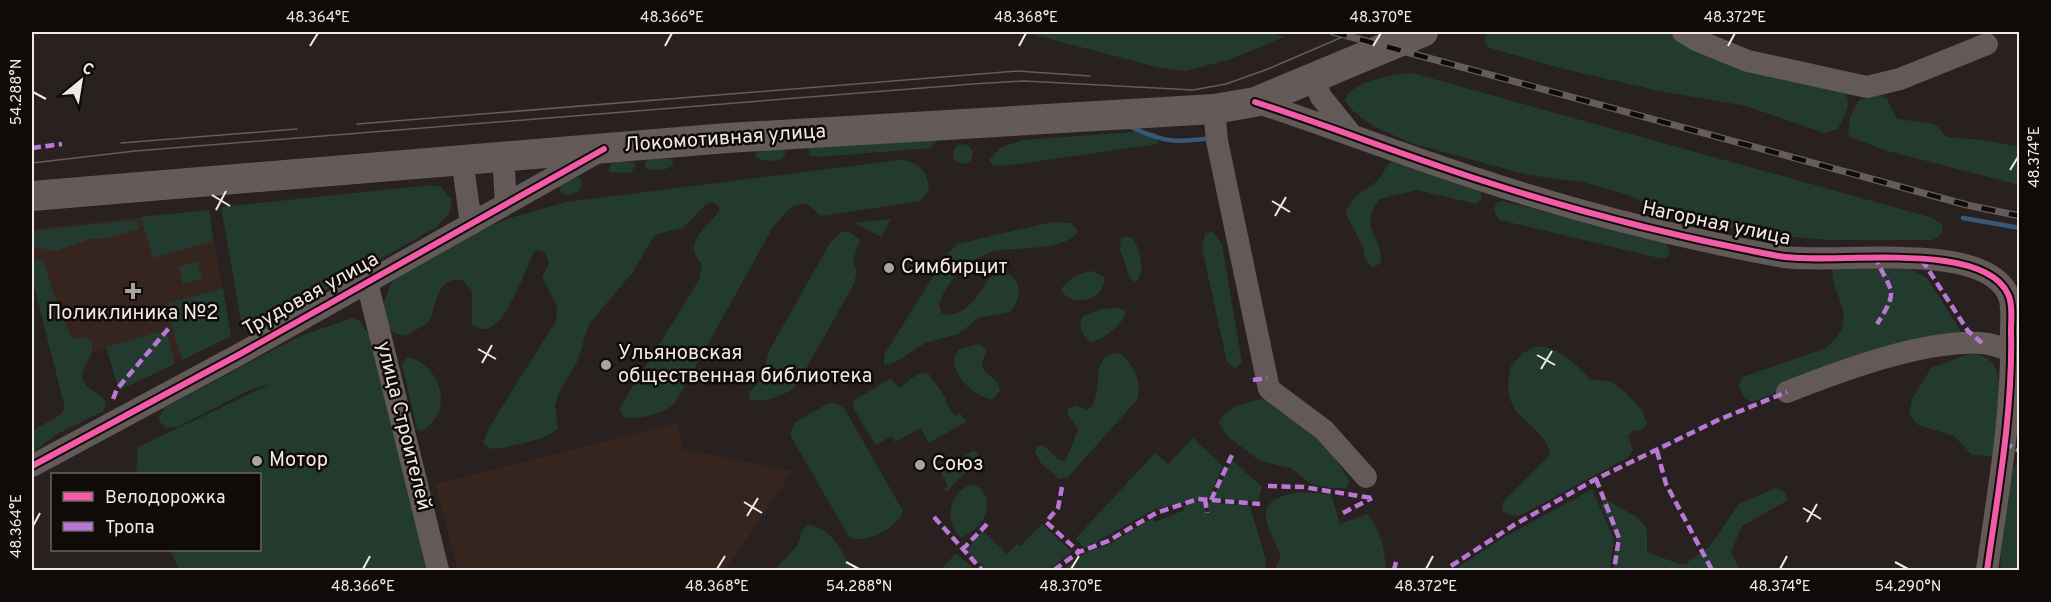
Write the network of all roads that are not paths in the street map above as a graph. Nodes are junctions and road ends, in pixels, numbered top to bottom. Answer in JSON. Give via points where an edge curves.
{"nodes":[{"id":1,"x":1423,"y":32,"type":"edge"},
{"id":2,"x":1683,"y":32,"type":"edge"},
{"id":3,"x":1987,"y":44,"type":"dead end"},
{"id":4,"x":1310,"y":79,"type":"junction"},
{"id":5,"x":1255,"y":102,"type":"junction"},
{"id":6,"x":1214,"y":109,"type":"junction"},
{"id":7,"x":1350,"y":133,"type":"junction"},
{"id":8,"x":604,"y":149,"type":"junction"},
{"id":9,"x":503,"y":156,"type":"junction"},
{"id":10,"x":462,"y":159,"type":"junction"},
{"id":11,"x":32,"y":196,"type":"edge"},
{"id":12,"x":506,"y":204,"type":"junction"},
{"id":13,"x":471,"y":224,"type":"junction"},
{"id":14,"x":367,"y":282,"type":"junction"},
{"id":15,"x":2012,"y":351,"type":"junction"},
{"id":16,"x":1787,"y":392,"type":"dead end"},
{"id":17,"x":32,"y":466,"type":"edge"},
{"id":18,"x":1366,"y":477,"type":"dead end"},
{"id":19,"x":438,"y":570,"type":"edge"},
{"id":20,"x":1987,"y":570,"type":"edge"}],
"edges":[{"from":1,"to":4,"type":"main road","name":"Локомотивная улица"},
{"from":2,"to":3,"type":"street","via":[[1748,61],[1867,87],[1900,79]]},
{"from":4,"to":5,"type":"main road","name":"Локомотивная улица"},
{"from":4,"to":7,"type":"street","name":"Нагорная улица"},
{"from":5,"to":6,"type":"main road","name":"Локомотивная улица"},
{"from":5,"to":7,"type":"street","name":"Нагорная улица"},
{"from":6,"to":8,"type":"main road","name":"Локомотивная улица","via":[[812,132]]},
{"from":6,"to":18,"type":"street","via":[[1216,141],[1269,389],[1317,423]]},
{"from":7,"to":15,"type":"street","name":"Нагорная улица","via":[[1495,185],[1712,244],[1786,258],[1895,256],[1980,268],[1999,281],[2009,295]]},
{"from":8,"to":9,"type":"main road","name":"Локомотивная улица"},
{"from":8,"to":12,"type":"street","name":"Трудовая улица"},
{"from":9,"to":10,"type":"main road","name":"Локомотивная улица"},
{"from":9,"to":12,"type":"street"},
{"from":10,"to":11,"type":"main road","name":"Локомотивная улица"},
{"from":10,"to":13,"type":"street"},
{"from":12,"to":13,"type":"street","name":"Трудовая улица"},
{"from":13,"to":14,"type":"street","name":"Трудовая улица"},
{"from":14,"to":17,"type":"street","name":"Трудовая улица"},
{"from":14,"to":19,"type":"street","name":"улица Строителей"},
{"from":15,"to":16,"type":"street","via":[[1982,343],[1948,346],[1883,358]]},
{"from":15,"to":20,"type":"street","name":"Нагорная улица"}]}
